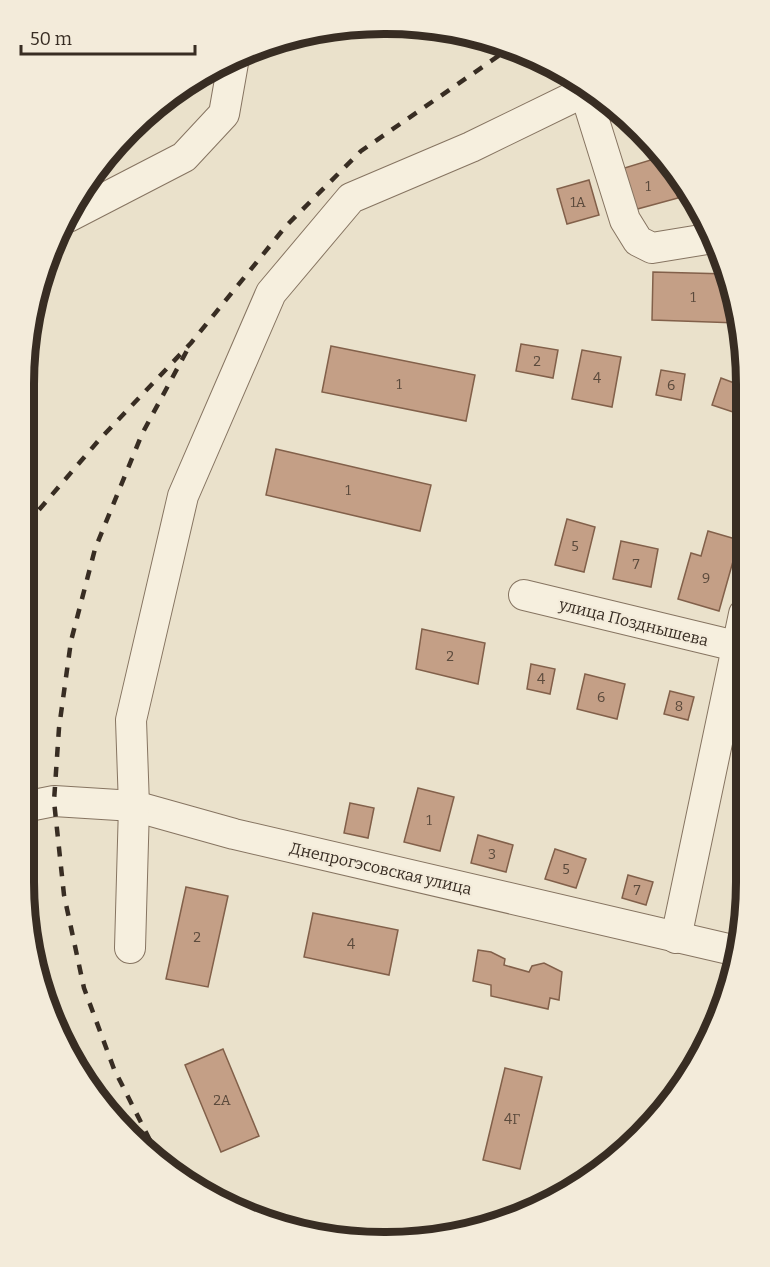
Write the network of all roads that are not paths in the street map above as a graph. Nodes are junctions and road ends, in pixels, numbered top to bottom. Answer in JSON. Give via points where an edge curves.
{"nodes":[{"id":1,"x":232,"y":70,"type":"edge"},
{"id":2,"x":580,"y":94,"type":"edge"},
{"id":3,"x":589,"y":100,"type":"edge"},
{"id":4,"x":80,"y":212,"type":"edge"},
{"id":5,"x":704,"y":240,"type":"edge"},
{"id":6,"x":524,"y":595,"type":"dead end"},
{"id":7,"x":736,"y":647,"type":"edge"},
{"id":8,"x":736,"y":666,"type":"edge"},
{"id":9,"x":34,"y":805,"type":"edge"},
{"id":10,"x":134,"y":806,"type":"junction"},
{"id":11,"x":676,"y":938,"type":"junction"},
{"id":12,"x":130,"y":948,"type":"dead end"},
{"id":13,"x":729,"y":949,"type":"edge"}],
"edges":[{"from":1,"to":4,"type":"street","via":[[224,114],[183,157]]},
{"from":2,"to":10,"type":"street","via":[[471,147],[351,198],[271,293],[183,496],[131,720]]},
{"from":3,"to":5,"type":"street","via":[[625,220],[638,241],[652,248]]},
{"from":6,"to":7,"type":"street","name":"улица Позднышева"},
{"from":8,"to":11,"type":"street"},
{"from":9,"to":10,"type":"street","name":"Днепрогэсовская улица","via":[[54,801]]},
{"from":10,"to":11,"type":"street","name":"Днепрогэсовская улица","via":[[234,834]]},
{"from":10,"to":12,"type":"street"},
{"from":11,"to":13,"type":"street","name":"Днепрогэсовская улица"}]}
